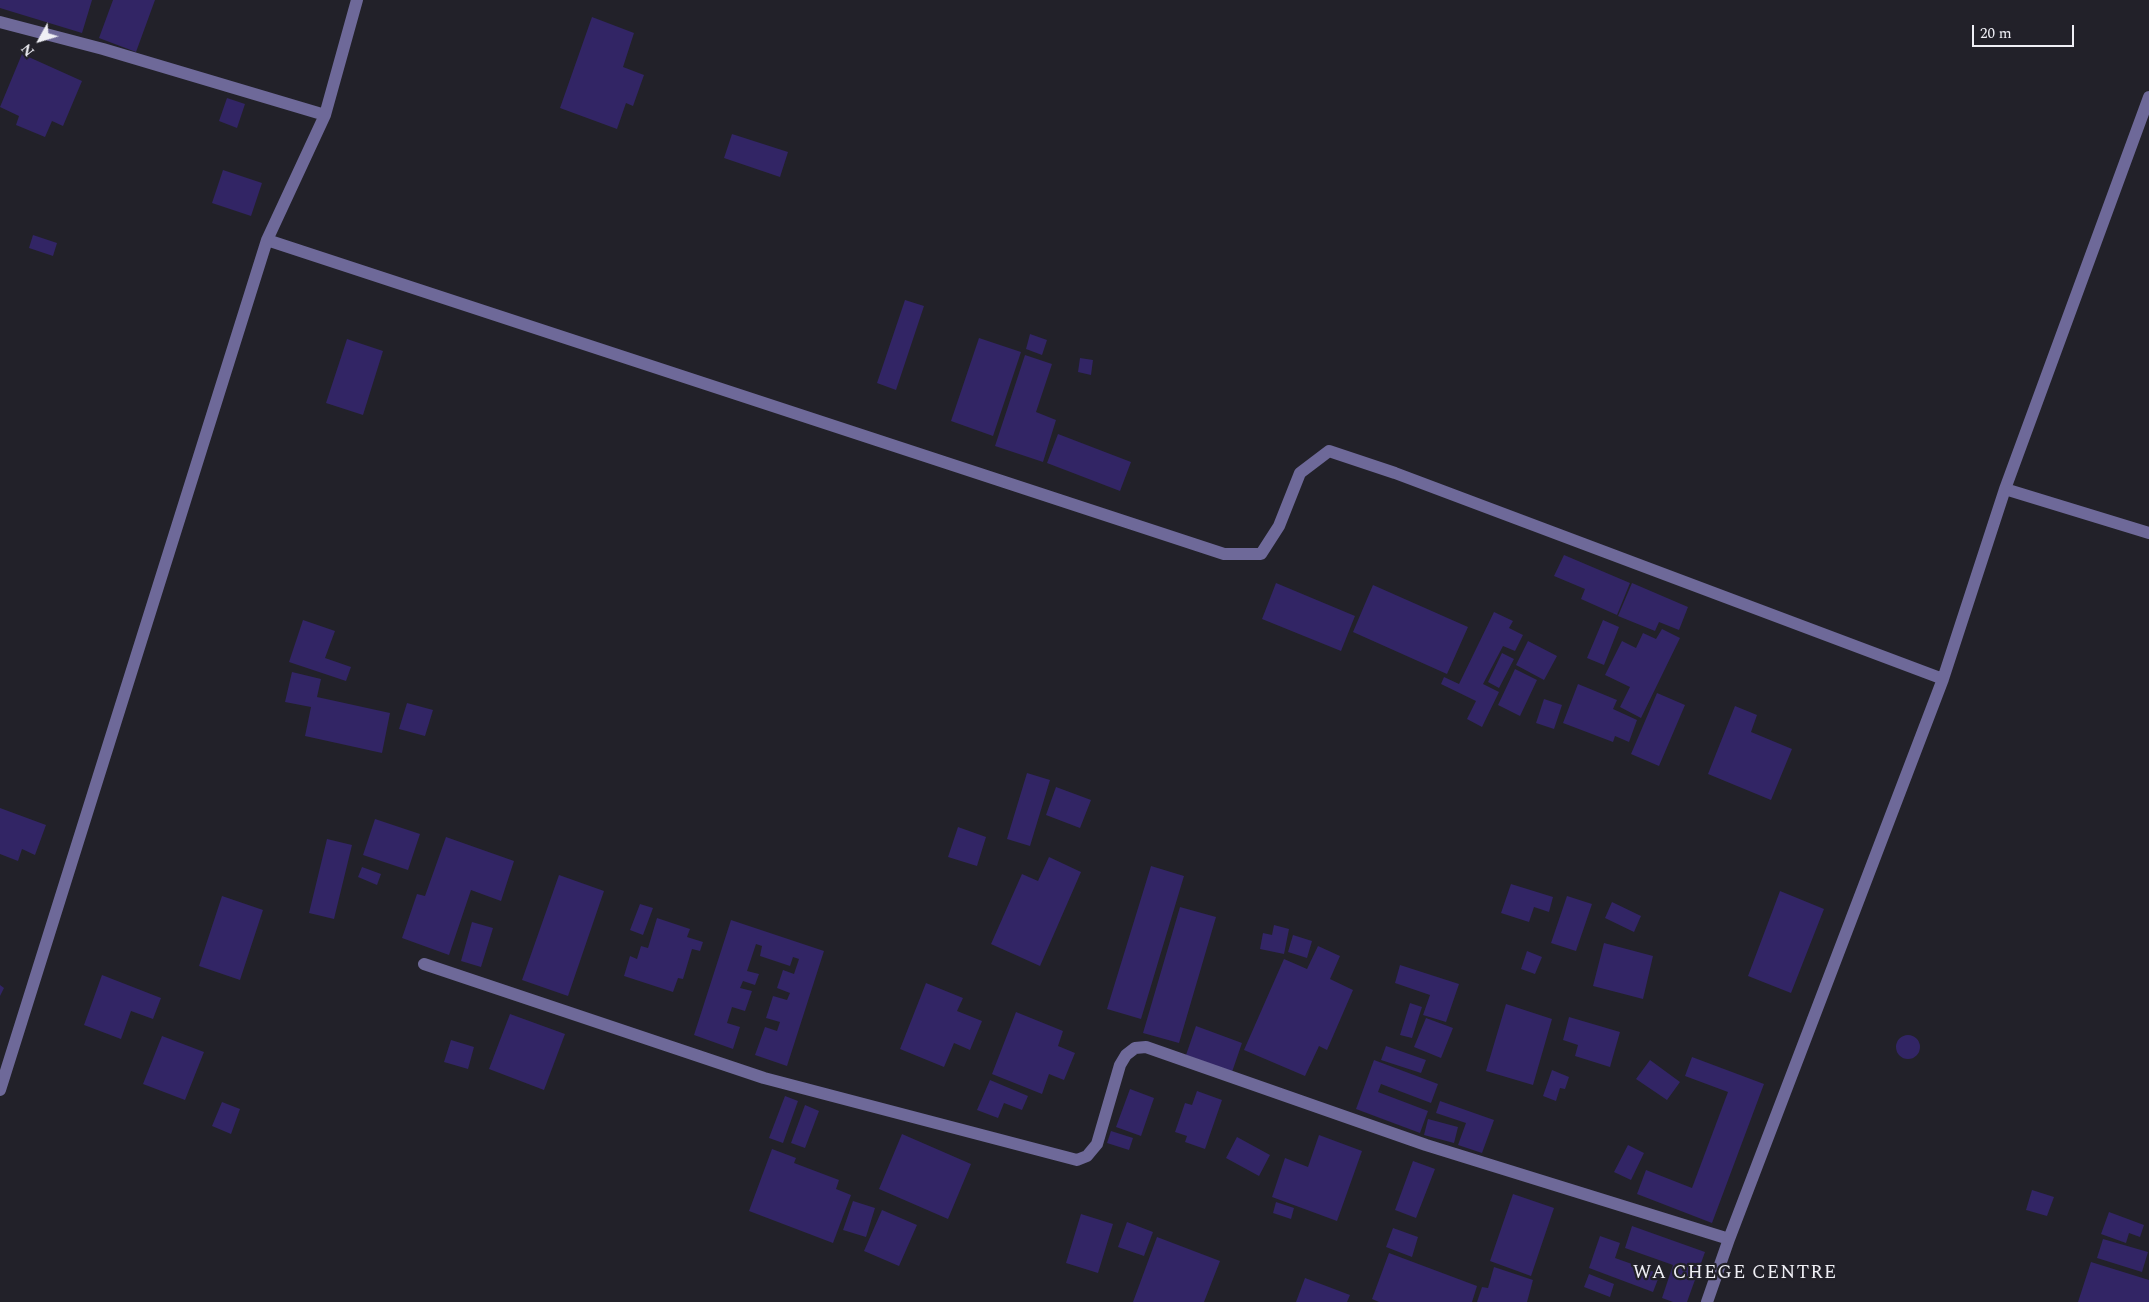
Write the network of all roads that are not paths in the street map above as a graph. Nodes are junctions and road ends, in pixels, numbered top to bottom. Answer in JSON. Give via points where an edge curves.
{"nodes":[{"id":1,"x":357,"y":0,"type":"edge"},
{"id":2,"x":0,"y":22,"type":"edge"},
{"id":3,"x":2149,"y":97,"type":"edge"},
{"id":4,"x":325,"y":115,"type":"junction"},
{"id":5,"x":267,"y":240,"type":"junction"},
{"id":6,"x":2005,"y":489,"type":"junction"},
{"id":7,"x":2149,"y":533,"type":"edge"},
{"id":8,"x":1943,"y":679,"type":"junction"},
{"id":9,"x":424,"y":964,"type":"dead end"},
{"id":10,"x":0,"y":1090,"type":"edge"},
{"id":11,"x":1729,"y":1239,"type":"junction"},
{"id":12,"x":1707,"y":1302,"type":"edge"}],
"edges":[{"from":1,"to":4,"type":"street"},
{"from":2,"to":4,"type":"street","via":[[104,49]]},
{"from":3,"to":6,"type":"street"},
{"from":4,"to":5,"type":"street"},
{"from":5,"to":8,"type":"street","via":[[1224,554],[1261,554],[1279,526],[1300,473],[1329,451]]},
{"from":5,"to":10,"type":"street"},
{"from":6,"to":7,"type":"street"},
{"from":6,"to":8,"type":"street"},
{"from":8,"to":11,"type":"street"},
{"from":9,"to":11,"type":"street","via":[[764,1078],[1076,1160],[1087,1156],[1097,1144],[1120,1064],[1135,1048],[1146,1047],[1426,1145]]},
{"from":11,"to":12,"type":"street"}]}
